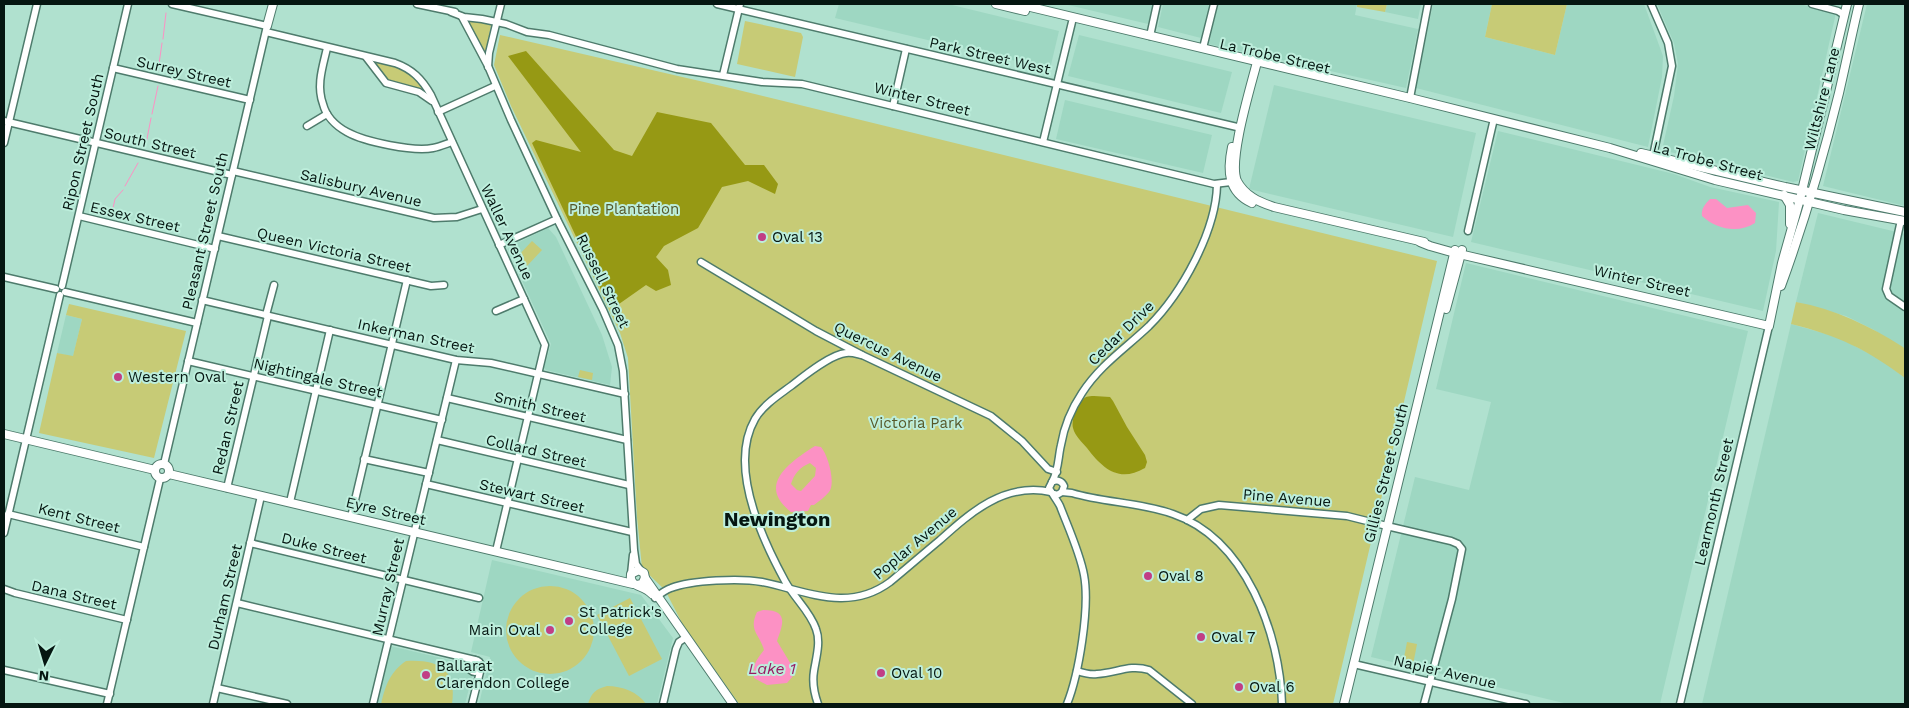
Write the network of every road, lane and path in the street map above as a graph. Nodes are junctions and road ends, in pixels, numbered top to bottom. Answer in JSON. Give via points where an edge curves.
{"nodes":[{"id":1,"x":37,"y":4,"type":"edge"},
{"id":2,"x":128,"y":4,"type":"edge"},
{"id":3,"x":172,"y":4,"type":"edge"},
{"id":4,"x":273,"y":4,"type":"edge"},
{"id":5,"x":417,"y":4,"type":"edge"},
{"id":6,"x":501,"y":4,"type":"edge"},
{"id":7,"x":717,"y":4,"type":"edge"},
{"id":8,"x":996,"y":4,"type":"edge"},
{"id":9,"x":1018,"y":4,"type":"edge"},
{"id":10,"x":1158,"y":4,"type":"edge"},
{"id":11,"x":1214,"y":4,"type":"edge"},
{"id":12,"x":1428,"y":4,"type":"edge"},
{"id":13,"x":1651,"y":4,"type":"edge"},
{"id":14,"x":1812,"y":4,"type":"edge"},
{"id":15,"x":1847,"y":4,"type":"edge"},
{"id":16,"x":1859,"y":4,"type":"edge"},
{"id":17,"x":739,"y":6,"type":"edge"},
{"id":18,"x":451,"y":12,"type":"junction"},
{"id":19,"x":1844,"y":15,"type":"junction"},
{"id":20,"x":462,"y":16,"type":"junction"},
{"id":21,"x":1855,"y":18,"type":"junction"},
{"id":22,"x":497,"y":20,"type":"junction"},
{"id":23,"x":1072,"y":20,"type":"junction"},
{"id":24,"x":266,"y":29,"type":"junction"},
{"id":25,"x":1149,"y":38,"type":"junction"},
{"id":26,"x":327,"y":48,"type":"junction"},
{"id":27,"x":906,"y":49,"type":"junction"},
{"id":28,"x":1202,"y":51,"type":"junction"},
{"id":29,"x":364,"y":55,"type":"junction"},
{"id":30,"x":1254,"y":63,"type":"junction"},
{"id":31,"x":114,"y":68,"type":"junction"},
{"id":32,"x":488,"y":68,"type":"junction"},
{"id":33,"x":723,"y":75,"type":"junction"},
{"id":34,"x":1056,"y":84,"type":"junction"},
{"id":35,"x":495,"y":86,"type":"junction"},
{"id":36,"x":250,"y":100,"type":"junction"},
{"id":37,"x":1409,"y":100,"type":"junction"},
{"id":38,"x":434,"y":104,"type":"junction"},
{"id":39,"x":893,"y":106,"type":"junction"},
{"id":40,"x":1835,"y":108,"type":"junction"},
{"id":41,"x":438,"y":112,"type":"junction"},
{"id":42,"x":1821,"y":112,"type":"junction"},
{"id":43,"x":327,"y":114,"type":"junction"},
{"id":44,"x":6,"y":121,"type":"edge"},
{"id":45,"x":1494,"y":121,"type":"junction"},
{"id":46,"x":307,"y":126,"type":"dead end"},
{"id":47,"x":1239,"y":127,"type":"junction"},
{"id":48,"x":1828,"y":134,"type":"junction"},
{"id":49,"x":1815,"y":138,"type":"junction"},
{"id":50,"x":452,"y":142,"type":"junction"},
{"id":51,"x":1043,"y":142,"type":"junction"},
{"id":52,"x":4,"y":143,"type":"edge"},
{"id":53,"x":96,"y":143,"type":"junction"},
{"id":54,"x":1610,"y":148,"type":"junction"},
{"id":55,"x":1653,"y":156,"type":"junction"},
{"id":56,"x":1684,"y":172,"type":"junction"},
{"id":57,"x":233,"y":173,"type":"junction"},
{"id":58,"x":1731,"y":177,"type":"junction"},
{"id":59,"x":1234,"y":180,"type":"junction"},
{"id":60,"x":1217,"y":185,"type":"junction"},
{"id":61,"x":1751,"y":188,"type":"junction"},
{"id":62,"x":1802,"y":190,"type":"junction"},
{"id":63,"x":1812,"y":192,"type":"junction"},
{"id":64,"x":1784,"y":195,"type":"junction"},
{"id":65,"x":1800,"y":199,"type":"junction"},
{"id":66,"x":1809,"y":201,"type":"junction"},
{"id":67,"x":482,"y":209,"type":"junction"},
{"id":68,"x":79,"y":216,"type":"junction"},
{"id":69,"x":1903,"y":216,"type":"edge"},
{"id":70,"x":557,"y":219,"type":"junction"},
{"id":71,"x":1468,"y":231,"type":"dead end"},
{"id":72,"x":218,"y":236,"type":"junction"},
{"id":73,"x":1789,"y":239,"type":"junction"},
{"id":74,"x":499,"y":245,"type":"junction"},
{"id":75,"x":215,"y":249,"type":"junction"},
{"id":76,"x":1458,"y":251,"type":"junction"},
{"id":77,"x":701,"y":262,"type":"dead end"},
{"id":78,"x":4,"y":277,"type":"edge"},
{"id":79,"x":407,"y":280,"type":"junction"},
{"id":80,"x":444,"y":284,"type":"dead end"},
{"id":81,"x":274,"y":285,"type":"dead end"},
{"id":82,"x":61,"y":291,"type":"junction"},
{"id":83,"x":524,"y":299,"type":"junction"},
{"id":84,"x":202,"y":300,"type":"junction"},
{"id":85,"x":1774,"y":306,"type":"junction"},
{"id":86,"x":1905,"y":307,"type":"edge"},
{"id":87,"x":496,"y":311,"type":"dead end"},
{"id":88,"x":267,"y":315,"type":"junction"},
{"id":89,"x":197,"y":323,"type":"junction"},
{"id":90,"x":1769,"y":326,"type":"junction"},
{"id":91,"x":330,"y":330,"type":"junction"},
{"id":92,"x":392,"y":345,"type":"junction"},
{"id":93,"x":862,"y":355,"type":"junction"},
{"id":94,"x":188,"y":360,"type":"junction"},
{"id":95,"x":456,"y":360,"type":"junction"},
{"id":96,"x":538,"y":374,"type":"junction"},
{"id":97,"x":253,"y":376,"type":"junction"},
{"id":98,"x":1424,"y":382,"type":"junction"},
{"id":99,"x":316,"y":391,"type":"junction"},
{"id":100,"x":625,"y":394,"type":"junction"},
{"id":101,"x":447,"y":398,"type":"junction"},
{"id":102,"x":377,"y":405,"type":"junction"},
{"id":103,"x":528,"y":417,"type":"junction"},
{"id":104,"x":442,"y":420,"type":"junction"},
{"id":105,"x":4,"y":434,"type":"edge"},
{"id":106,"x":26,"y":439,"type":"junction"},
{"id":107,"x":437,"y":440,"type":"junction"},
{"id":108,"x":627,"y":440,"type":"junction"},
{"id":109,"x":364,"y":458,"type":"junction"},
{"id":110,"x":518,"y":460,"type":"junction"},
{"id":111,"x":164,"y":464,"type":"junction"},
{"id":112,"x":155,"y":470,"type":"junction"},
{"id":113,"x":429,"y":472,"type":"junction"},
{"id":114,"x":1057,"y":472,"type":"junction"},
{"id":115,"x":169,"y":474,"type":"junction"},
{"id":116,"x":160,"y":479,"type":"junction"},
{"id":117,"x":426,"y":484,"type":"junction"},
{"id":118,"x":629,"y":485,"type":"junction"},
{"id":119,"x":1058,"y":486,"type":"junction"},
{"id":120,"x":227,"y":488,"type":"junction"},
{"id":121,"x":1038,"y":490,"type":"junction"},
{"id":122,"x":1052,"y":492,"type":"junction"},
{"id":123,"x":261,"y":496,"type":"junction"},
{"id":124,"x":290,"y":502,"type":"junction"},
{"id":125,"x":508,"y":503,"type":"junction"},
{"id":126,"x":1060,"y":506,"type":"junction"},
{"id":127,"x":8,"y":514,"type":"junction"},
{"id":128,"x":351,"y":517,"type":"junction"},
{"id":129,"x":1188,"y":520,"type":"junction"},
{"id":130,"x":1389,"y":526,"type":"junction"},
{"id":131,"x":4,"y":532,"type":"edge"},
{"id":132,"x":414,"y":532,"type":"junction"},
{"id":133,"x":632,"y":532,"type":"junction"},
{"id":134,"x":250,"y":543,"type":"junction"},
{"id":135,"x":144,"y":547,"type":"junction"},
{"id":136,"x":634,"y":550,"type":"junction"},
{"id":137,"x":496,"y":551,"type":"junction"},
{"id":138,"x":641,"y":571,"type":"junction"},
{"id":139,"x":631,"y":574,"type":"junction"},
{"id":140,"x":596,"y":575,"type":"junction"},
{"id":141,"x":645,"y":578,"type":"junction"},
{"id":142,"x":402,"y":580,"type":"junction"},
{"id":143,"x":635,"y":584,"type":"junction"},
{"id":144,"x":4,"y":589,"type":"edge"},
{"id":145,"x":790,"y":590,"type":"junction"},
{"id":146,"x":4,"y":593,"type":"edge"},
{"id":147,"x":15,"y":593,"type":"junction"},
{"id":148,"x":656,"y":596,"type":"junction"},
{"id":149,"x":479,"y":598,"type":"dead end"},
{"id":150,"x":237,"y":603,"type":"junction"},
{"id":151,"x":127,"y":620,"type":"junction"},
{"id":152,"x":681,"y":633,"type":"junction"},
{"id":153,"x":388,"y":640,"type":"junction"},
{"id":154,"x":676,"y":649,"type":"junction"},
{"id":155,"x":459,"y":657,"type":"junction"},
{"id":156,"x":475,"y":660,"type":"junction"},
{"id":157,"x":1356,"y":664,"type":"junction"},
{"id":158,"x":470,"y":668,"type":"junction"},
{"id":159,"x":481,"y":668,"type":"junction"},
{"id":160,"x":4,"y":670,"type":"edge"},
{"id":161,"x":1077,"y":671,"type":"junction"},
{"id":162,"x":1430,"y":682,"type":"junction"},
{"id":163,"x":476,"y":686,"type":"junction"},
{"id":164,"x":217,"y":688,"type":"junction"},
{"id":165,"x":110,"y":694,"type":"junction"},
{"id":166,"x":1497,"y":701,"type":"edge"},
{"id":167,"x":107,"y":704,"type":"edge"},
{"id":168,"x":213,"y":704,"type":"edge"},
{"id":169,"x":287,"y":704,"type":"edge"},
{"id":170,"x":373,"y":704,"type":"edge"},
{"id":171,"x":472,"y":704,"type":"edge"},
{"id":172,"x":663,"y":704,"type":"edge"},
{"id":173,"x":733,"y":704,"type":"edge"},
{"id":174,"x":818,"y":704,"type":"edge"},
{"id":175,"x":1068,"y":704,"type":"edge"},
{"id":176,"x":1192,"y":704,"type":"edge"},
{"id":177,"x":1282,"y":704,"type":"edge"},
{"id":178,"x":1344,"y":704,"type":"edge"},
{"id":179,"x":1348,"y":704,"type":"edge"},
{"id":180,"x":1424,"y":704,"type":"edge"},
{"id":181,"x":1526,"y":704,"type":"edge"},
{"id":182,"x":1680,"y":704,"type":"edge"}],
"edges":[{"from":1,"to":44,"type":"street"},
{"from":2,"to":31,"type":"street","name":"Ripon Street South"},
{"from":3,"to":24,"type":"street","name":"Waller Avenue"},
{"from":4,"to":24,"type":"main road","name":"Pleasant Street South"},
{"from":5,"to":18,"type":"street","name":"Winter Street"},
{"from":6,"to":22,"type":"street"},
{"from":7,"to":17,"type":"street","name":"Park Street West"},
{"from":8,"to":23,"type":"main road","name":"La Trobe Street"},
{"from":9,"to":23,"type":"main road","name":"La Trobe Street"},
{"from":10,"to":25,"type":"street"},
{"from":11,"to":28,"type":"street"},
{"from":12,"to":37,"type":"street"},
{"from":13,"to":55,"type":"street","via":[[1668,43],[1672,66]]},
{"from":14,"to":19,"type":"street"},
{"from":15,"to":19,"type":"main road","name":"Wiltshire Lane"},
{"from":16,"to":21,"type":"main road","name":"Wiltshire Lane"},
{"from":17,"to":27,"type":"street","name":"Park Street West"},
{"from":17,"to":33,"type":"street"},
{"from":18,"to":20,"type":"street","name":"Winter Street"},
{"from":18,"to":22,"type":"street","name":"Winter Street"},
{"from":19,"to":21,"type":"main road"},
{"from":19,"to":42,"type":"main road","name":"Wiltshire Lane"},
{"from":20,"to":22,"type":"street","name":"Winter Street"},
{"from":20,"to":32,"type":"street","name":"Russell Street"},
{"from":21,"to":40,"type":"main road","name":"Wiltshire Lane"},
{"from":22,"to":32,"type":"street"},
{"from":22,"to":33,"type":"street","name":"Winter Street","via":[[527,32],[677,69]]},
{"from":23,"to":25,"type":"main road","name":"La Trobe Street"},
{"from":23,"to":34,"type":"street"},
{"from":24,"to":26,"type":"street","name":"Waller Avenue"},
{"from":24,"to":36,"type":"street","name":"Pleasant Street South"},
{"from":25,"to":28,"type":"main road","name":"La Trobe Street"},
{"from":26,"to":29,"type":"street","name":"Waller Avenue"},
{"from":26,"to":43,"type":"street","via":[[320,91]]},
{"from":27,"to":34,"type":"street","name":"Park Street West"},
{"from":27,"to":39,"type":"street"},
{"from":28,"to":30,"type":"main road","name":"La Trobe Street"},
{"from":29,"to":38,"type":"street","name":"Waller Avenue","via":[[386,83],[419,92]]},
{"from":29,"to":38,"type":"street","name":"Waller Avenue","via":[[410,70],[423,82]]},
{"from":30,"to":37,"type":"main road","name":"La Trobe Street"},
{"from":30,"to":47,"type":"main road"},
{"from":31,"to":36,"type":"street","name":"Surrey Street"},
{"from":31,"to":53,"type":"street","name":"Ripon Street South"},
{"from":32,"to":35,"type":"street","name":"Russell Street"},
{"from":33,"to":39,"type":"street","name":"Winter Street","via":[[762,82],[802,84]]},
{"from":34,"to":47,"type":"street","name":"Park Street West"},
{"from":34,"to":51,"type":"street"},
{"from":35,"to":41,"type":"street"},
{"from":35,"to":70,"type":"street","name":"Russell Street"},
{"from":36,"to":57,"type":"street","name":"Pleasant Street South"},
{"from":37,"to":45,"type":"main road","name":"La Trobe Street"},
{"from":38,"to":41,"type":"street","name":"Waller Avenue"},
{"from":39,"to":51,"type":"street","name":"Winter Street"},
{"from":40,"to":42,"type":"main road","via":[[1828,116]]},
{"from":40,"to":48,"type":"main road","name":"Wiltshire Lane"},
{"from":41,"to":50,"type":"street","name":"Waller Avenue"},
{"from":42,"to":49,"type":"main road","name":"Wiltshire Lane"},
{"from":43,"to":46,"type":"street"},
{"from":43,"to":50,"type":"street","via":[[338,126],[356,137],[401,147],[433,148]]},
{"from":44,"to":52,"type":"street"},
{"from":44,"to":53,"type":"street","name":"South Street"},
{"from":45,"to":54,"type":"main road","name":"La Trobe Street"},
{"from":45,"to":71,"type":"street"},
{"from":47,"to":59,"type":"main road","via":[[1229,160]]},
{"from":48,"to":49,"type":"main road"},
{"from":48,"to":63,"type":"main road","name":"Wiltshire Lane"},
{"from":49,"to":62,"type":"main road","name":"Wiltshire Lane"},
{"from":50,"to":67,"type":"street","name":"Waller Avenue"},
{"from":51,"to":60,"type":"street","name":"Winter Street"},
{"from":53,"to":57,"type":"street","name":"South Street"},
{"from":53,"to":68,"type":"street","name":"Ripon Street South"},
{"from":54,"to":55,"type":"main road","name":"La Trobe Street"},
{"from":54,"to":56,"type":"main road","name":"La Trobe Street"},
{"from":55,"to":56,"type":"main road"},
{"from":55,"to":58,"type":"main road","name":"La Trobe Street"},
{"from":56,"to":61,"type":"main road","name":"La Trobe Street"},
{"from":57,"to":67,"type":"street","name":"Salisbury Avenue","via":[[431,217],[454,218]]},
{"from":57,"to":72,"type":"street","name":"Pleasant Street South"},
{"from":58,"to":61,"type":"main road"},
{"from":58,"to":62,"type":"main road","name":"La Trobe Street"},
{"from":59,"to":60,"type":"street","name":"Winter Street"},
{"from":59,"to":76,"type":"main road","name":"Winter Street","via":[[1240,195],[1248,201]]},
{"from":60,"to":114,"type":"street","name":"Cedar Drive","via":[[1214,212],[1188,272],[1159,315],[1088,383],[1065,428]]},
{"from":61,"to":64,"type":"main road","name":"La Trobe Street"},
{"from":62,"to":63,"type":"main road","name":"La Trobe Street"},
{"from":62,"to":65,"type":"main road","name":"Wiltshire Lane"},
{"from":63,"to":66,"type":"main road","name":"Wiltshire Lane"},
{"from":63,"to":69,"type":"main road","name":"La Trobe Street"},
{"from":64,"to":65,"type":"main road","name":"La Trobe Street"},
{"from":64,"to":73,"type":"main road","via":[[1790,205]]},
{"from":65,"to":66,"type":"main road","name":"La Trobe Street"},
{"from":65,"to":73,"type":"main road","name":"Learmonth Street"},
{"from":66,"to":69,"type":"main road","name":"La Trobe Street"},
{"from":66,"to":85,"type":"main road","name":"Learmonth Street"},
{"from":67,"to":74,"type":"street","name":"Waller Avenue"},
{"from":68,"to":75,"type":"street","name":"Essex Street"},
{"from":68,"to":82,"type":"street","name":"Ripon Street South"},
{"from":69,"to":86,"type":"street","via":[[1886,289],[1889,296]]},
{"from":70,"to":74,"type":"street"},
{"from":70,"to":100,"type":"street","name":"Russell Street","via":[[616,340],[623,365]]},
{"from":72,"to":75,"type":"street","name":"Pleasant Street South"},
{"from":72,"to":79,"type":"street","name":"Queen Victoria Street"},
{"from":73,"to":85,"type":"main road","name":"Learmonth Street"},
{"from":74,"to":83,"type":"street","name":"Waller Avenue"},
{"from":75,"to":84,"type":"street","name":"Pleasant Street South"},
{"from":76,"to":90,"type":"main road","name":"Winter Street","via":[[1491,256],[1508,264]]},
{"from":76,"to":98,"type":"main road","name":"Gillies Street South"},
{"from":76,"to":98,"type":"main road","name":"Gillies Street South","via":[[1456,274]]},
{"from":77,"to":93,"type":"street","name":"Quercus Avenue"},
{"from":78,"to":82,"type":"street"},
{"from":79,"to":80,"type":"street","name":"Queen Victoria Street","via":[[433,286]]},
{"from":79,"to":92,"type":"street"},
{"from":81,"to":88,"type":"street","name":"Redan Street"},
{"from":82,"to":89,"type":"street"},
{"from":82,"to":106,"type":"street","name":"Ripon Street South"},
{"from":83,"to":87,"type":"street"},
{"from":83,"to":96,"type":"street","name":"Waller Avenue","via":[[544,344]]},
{"from":84,"to":88,"type":"street","name":"Inkerman Street"},
{"from":84,"to":89,"type":"street","name":"Pleasant Street South"},
{"from":85,"to":90,"type":"main road","name":"Learmonth Street"},
{"from":88,"to":91,"type":"street","name":"Inkerman Street"},
{"from":88,"to":97,"type":"street","name":"Redan Street"},
{"from":89,"to":94,"type":"street","name":"Pleasant Street South"},
{"from":90,"to":182,"type":"street","name":"Learmonth Street"},
{"from":91,"to":92,"type":"street","name":"Inkerman Street"},
{"from":91,"to":99,"type":"street"},
{"from":92,"to":95,"type":"street","name":"Inkerman Street"},
{"from":92,"to":102,"type":"street"},
{"from":93,"to":114,"type":"street","name":"Quercus Avenue","via":[[990,416],[1022,441],[1048,469]]},
{"from":93,"to":145,"type":"street","via":[[846,353],[837,356],[799,380],[771,401],[755,418],[750,430],[746,458],[748,491],[755,515]]},
{"from":94,"to":97,"type":"street","name":"Nightingale Street"},
{"from":94,"to":111,"type":"street","name":"Pleasant Street South"},
{"from":95,"to":96,"type":"street","name":"Inkerman Street","via":[[489,362]]},
{"from":95,"to":101,"type":"street","name":"Murray Street"},
{"from":96,"to":100,"type":"street","name":"Inkerman Street"},
{"from":96,"to":103,"type":"street","name":"Waller Avenue"},
{"from":97,"to":99,"type":"street","name":"Nightingale Street"},
{"from":97,"to":120,"type":"street","name":"Redan Street"},
{"from":98,"to":130,"type":"main road","name":"Gillies Street South"},
{"from":99,"to":102,"type":"street","name":"Nightingale Street"},
{"from":99,"to":124,"type":"street"},
{"from":100,"to":108,"type":"street","name":"Russell Street"},
{"from":101,"to":103,"type":"street","name":"Smith Street"},
{"from":101,"to":104,"type":"street","name":"Murray Street"},
{"from":102,"to":104,"type":"street","name":"Nightingale Street"},
{"from":102,"to":109,"type":"street"},
{"from":103,"to":108,"type":"street","name":"Smith Street"},
{"from":103,"to":110,"type":"street","name":"Waller Avenue"},
{"from":104,"to":107,"type":"street","name":"Murray Street"},
{"from":105,"to":106,"type":"main road"},
{"from":106,"to":112,"type":"main road"},
{"from":106,"to":127,"type":"street","name":"Ripon Street South"},
{"from":107,"to":110,"type":"street","name":"Collard Street"},
{"from":107,"to":113,"type":"street","name":"Murray Street"},
{"from":108,"to":118,"type":"street","name":"Russell Street"},
{"from":109,"to":113,"type":"street"},
{"from":109,"to":128,"type":"street"},
{"from":110,"to":118,"type":"street","name":"Collard Street"},
{"from":110,"to":125,"type":"street","name":"Waller Avenue"},
{"from":111,"to":112,"type":"main road"},
{"from":111,"to":115,"type":"main road"},
{"from":112,"to":116,"type":"main road"},
{"from":113,"to":117,"type":"street","name":"Murray Street"},
{"from":114,"to":119,"type":"street","name":"Cedar Drive"},
{"from":115,"to":116,"type":"main road"},
{"from":115,"to":120,"type":"main road","name":"Eyre Street"},
{"from":116,"to":135,"type":"street"},
{"from":117,"to":125,"type":"street","name":"Stewart Street"},
{"from":117,"to":132,"type":"street","name":"Murray Street"},
{"from":118,"to":133,"type":"street","name":"Russell Street"},
{"from":119,"to":121,"type":"street","name":"Poplar Avenue"},
{"from":119,"to":122,"type":"street","via":[[1049,488]]},
{"from":119,"to":122,"type":"street","name":"Poplar Avenue","via":[[1057,495]]},
{"from":119,"to":126,"type":"street","name":"Cedar Drive"},
{"from":119,"to":129,"type":"street","via":[[1072,493],[1153,508]]},
{"from":120,"to":123,"type":"main road","name":"Eyre Street"},
{"from":121,"to":122,"type":"street","name":"Poplar Avenue"},
{"from":121,"to":145,"type":"street","name":"Poplar Avenue","via":[[1011,493],[985,503],[874,592],[835,598]]},
{"from":122,"to":126,"type":"street","name":"Cedar Drive"},
{"from":123,"to":124,"type":"main road","name":"Eyre Street"},
{"from":123,"to":134,"type":"street","name":"Durham Street"},
{"from":124,"to":128,"type":"main road","name":"Eyre Street"},
{"from":125,"to":133,"type":"street","name":"Stewart Street"},
{"from":125,"to":137,"type":"street","name":"Waller Avenue"},
{"from":126,"to":161,"type":"street","name":"Cedar Drive","via":[[1086,584]]},
{"from":127,"to":131,"type":"street","name":"Ripon Street South"},
{"from":127,"to":135,"type":"street","name":"Kent Street"},
{"from":128,"to":132,"type":"main road","name":"Eyre Street"},
{"from":129,"to":130,"type":"street","name":"Pine Avenue","via":[[1205,507],[1219,505],[1347,516]]},
{"from":129,"to":177,"type":"street","via":[[1227,552],[1262,608],[1275,647]]},
{"from":130,"to":157,"type":"main road","name":"Gillies Street South"},
{"from":130,"to":162,"type":"street","name":"Pine Avenue","via":[[1460,546],[1462,554]]},
{"from":132,"to":137,"type":"main road","name":"Eyre Street"},
{"from":132,"to":142,"type":"street","name":"Murray Street"},
{"from":133,"to":136,"type":"street","name":"Russell Street"},
{"from":134,"to":142,"type":"street","name":"Duke Street"},
{"from":134,"to":150,"type":"street","name":"Durham Street"},
{"from":135,"to":151,"type":"street"},
{"from":136,"to":138,"type":"street","name":"Russell Street","via":[[636,564]]},
{"from":136,"to":139,"type":"street","name":"Russell Street"},
{"from":137,"to":140,"type":"main road","name":"Eyre Street"},
{"from":138,"to":139,"type":"main road","via":[[635,570]]},
{"from":138,"to":141,"type":"main road"},
{"from":139,"to":140,"type":"main road","name":"Eyre Street","via":[[618,577]]},
{"from":139,"to":143,"type":"main road","via":[[630,579]]},
{"from":140,"to":143,"type":"main road","name":"Eyre Street"},
{"from":141,"to":143,"type":"main road","via":[[642,584]]},
{"from":141,"to":148,"type":"main road"},
{"from":142,"to":149,"type":"street","name":"Duke Street"},
{"from":142,"to":153,"type":"street","name":"Murray Street"},
{"from":143,"to":148,"type":"main road"},
{"from":144,"to":147,"type":"street","name":"Dana Street"},
{"from":145,"to":148,"type":"street","name":"Poplar Avenue","via":[[737,580],[678,586]]},
{"from":145,"to":174,"type":"street","via":[[817,630],[813,688]]},
{"from":146,"to":147,"type":"street","name":"Dana Street"},
{"from":147,"to":151,"type":"street","name":"Dana Street"},
{"from":148,"to":152,"type":"main road"},
{"from":150,"to":153,"type":"street"},
{"from":150,"to":164,"type":"street","name":"Durham Street"},
{"from":151,"to":165,"type":"street"},
{"from":152,"to":154,"type":"street"},
{"from":152,"to":154,"type":"street"},
{"from":152,"to":173,"type":"main road"},
{"from":153,"to":155,"type":"street"},
{"from":153,"to":170,"type":"street","name":"Murray Street"},
{"from":154,"to":172,"type":"street"},
{"from":155,"to":156,"type":"street"},
{"from":155,"to":158,"type":"street","via":[[466,660]]},
{"from":156,"to":158,"type":"street"},
{"from":156,"to":159,"type":"street","via":[[480,662]]},
{"from":157,"to":162,"type":"street","name":"Napier Avenue"},
{"from":157,"to":178,"type":"main road","name":"Gillies Street South"},
{"from":157,"to":179,"type":"main road","name":"Gillies Street South"},
{"from":158,"to":159,"type":"street","via":[[477,672]]},
{"from":158,"to":163,"type":"street","via":[[476,678]]},
{"from":159,"to":163,"type":"street"},
{"from":160,"to":165,"type":"street"},
{"from":161,"to":175,"type":"street","name":"Cedar Drive"},
{"from":161,"to":176,"type":"street","via":[[1096,674],[1131,667],[1150,670]]},
{"from":162,"to":166,"type":"street","name":"Napier Avenue"},
{"from":162,"to":180,"type":"street"},
{"from":163,"to":171,"type":"street"},
{"from":164,"to":168,"type":"street","name":"Durham Street"},
{"from":164,"to":169,"type":"street"},
{"from":165,"to":167,"type":"street"},
{"from":166,"to":181,"type":"street","name":"Napier Avenue"}]}
